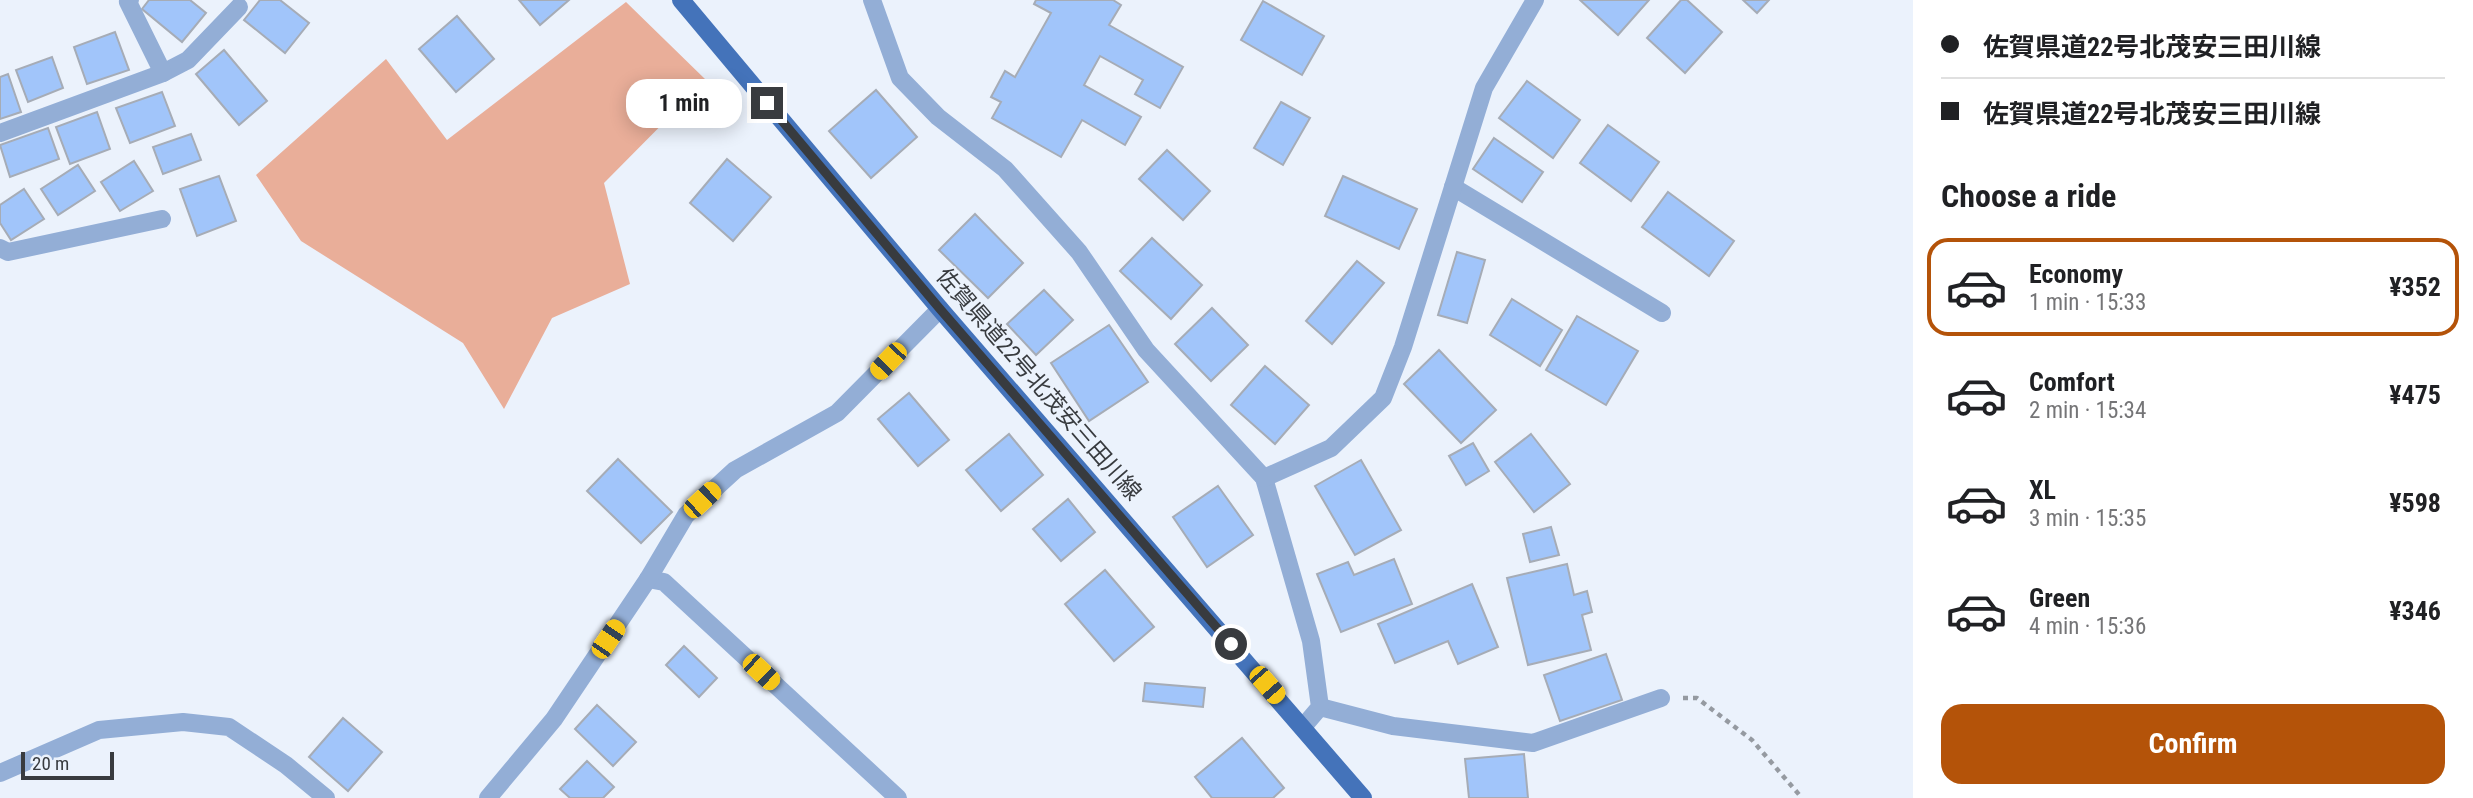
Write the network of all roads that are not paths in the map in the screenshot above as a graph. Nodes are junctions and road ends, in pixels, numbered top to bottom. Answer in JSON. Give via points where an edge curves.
{"nodes":[{"id":1,"x":130,"y":0,"type":"edge"},
{"id":2,"x":681,"y":0,"type":"edge"},
{"id":3,"x":872,"y":0,"type":"edge"},
{"id":4,"x":1535,"y":0,"type":"edge"},
{"id":5,"x":239,"y":7,"type":"dead end"},
{"id":6,"x":163,"y":74,"type":"junction"},
{"id":7,"x":0,"y":133,"type":"edge"},
{"id":8,"x":1453,"y":187,"type":"junction"},
{"id":9,"x":162,"y":219,"type":"dead end"},
{"id":10,"x":0,"y":248,"type":"edge"},
{"id":11,"x":940,"y":309,"type":"junction"},
{"id":12,"x":1662,"y":313,"type":"dead end"},
{"id":13,"x":1264,"y":478,"type":"junction"},
{"id":14,"x":648,"y":579,"type":"junction"},
{"id":15,"x":1661,"y":698,"type":"road end"},
{"id":16,"x":1320,"y":707,"type":"junction"},
{"id":17,"x":1303,"y":727,"type":"junction"},
{"id":18,"x":0,"y":773,"type":"edge"},
{"id":19,"x":326,"y":798,"type":"edge"},
{"id":20,"x":488,"y":798,"type":"edge"},
{"id":21,"x":898,"y":798,"type":"edge"},
{"id":22,"x":1363,"y":798,"type":"edge"}],
"edges":[{"from":1,"to":6,"type":"street"},
{"from":2,"to":11,"type":"main road","name":"佐賀県道22号北茂安三田川線"},
{"from":3,"to":13,"type":"street","via":[[900,78],[938,117],[1005,169],[1079,252],[1146,350]]},
{"from":4,"to":8,"type":"street","via":[[1484,88]]},
{"from":5,"to":6,"type":"street","via":[[188,60]]},
{"from":6,"to":7,"type":"street"},
{"from":8,"to":12,"type":"street"},
{"from":8,"to":13,"type":"street","via":[[1383,398],[1331,448]]},
{"from":9,"to":10,"type":"street","via":[[8,252]]},
{"from":11,"to":14,"type":"street","via":[[837,413],[735,470],[685,515]]},
{"from":11,"to":17,"type":"main road","name":"佐賀県道22号北茂安三田川線"},
{"from":13,"to":16,"type":"street","via":[[1311,640]]},
{"from":14,"to":20,"type":"street","via":[[554,719]]},
{"from":14,"to":21,"type":"street","via":[[664,582]]},
{"from":15,"to":16,"type":"street","via":[[1533,743],[1393,726]]},
{"from":16,"to":17,"type":"street"},
{"from":17,"to":22,"type":"main road","name":"佐賀県道22号北茂安三田川線"},
{"from":18,"to":19,"type":"street","via":[[99,730],[183,722],[229,727]]}]}
